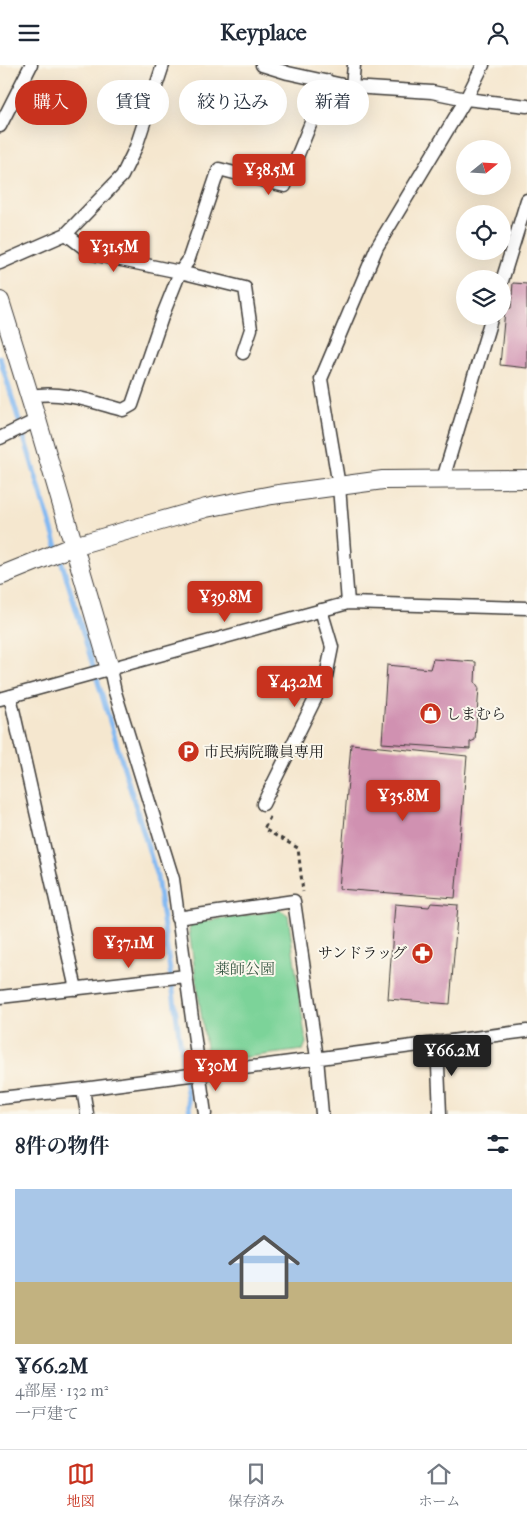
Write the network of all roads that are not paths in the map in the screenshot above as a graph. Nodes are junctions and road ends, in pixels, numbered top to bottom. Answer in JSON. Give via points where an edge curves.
{"nodes":[{"id":1,"x":31,"y":65,"type":"edge"},
{"id":2,"x":163,"y":65,"type":"edge"},
{"id":3,"x":262,"y":65,"type":"edge"},
{"id":4,"x":354,"y":65,"type":"edge"},
{"id":5,"x":483,"y":65,"type":"edge"},
{"id":6,"x":324,"y":80,"type":"edge"},
{"id":7,"x":353,"y":80,"type":"edge"},
{"id":8,"x":369,"y":88,"type":"edge"},
{"id":9,"x":466,"y":99,"type":"junction"},
{"id":10,"x":527,"y":106,"type":"edge"},
{"id":11,"x":310,"y":125,"type":"edge"},
{"id":12,"x":0,"y":126,"type":"edge"},
{"id":13,"x":527,"y":200,"type":"edge"},
{"id":14,"x":66,"y":234,"type":"junction"},
{"id":15,"x":0,"y":263,"type":"edge"},
{"id":16,"x":505,"y":270,"type":"edge"},
{"id":17,"x":180,"y":272,"type":"junction"},
{"id":18,"x":0,"y":301,"type":"edge"},
{"id":19,"x":489,"y":325,"type":"edge"},
{"id":20,"x":243,"y":353,"type":"dead end"},
{"id":21,"x":30,"y":397,"type":"junction"},
{"id":22,"x":37,"y":420,"type":"junction"},
{"id":23,"x":0,"y":438,"type":"edge"},
{"id":24,"x":443,"y":479,"type":"junction"},
{"id":25,"x":527,"y":479,"type":"edge"},
{"id":26,"x":339,"y":485,"type":"junction"},
{"id":27,"x":74,"y":546,"type":"junction"},
{"id":28,"x":0,"y":576,"type":"edge"},
{"id":29,"x":348,"y":603,"type":"junction"},
{"id":30,"x":527,"y":608,"type":"edge"},
{"id":31,"x":321,"y":610,"type":"junction"},
{"id":32,"x":110,"y":669,"type":"junction"},
{"id":33,"x":5,"y":697,"type":"edge"},
{"id":34,"x":263,"y":804,"type":"road end"},
{"id":35,"x":178,"y":918,"type":"junction"},
{"id":36,"x":186,"y":976,"type":"junction"},
{"id":37,"x":76,"y":989,"type":"junction"},
{"id":38,"x":0,"y":997,"type":"edge"},
{"id":39,"x":527,"y":1031,"type":"edge"},
{"id":40,"x":437,"y":1042,"type":"junction"},
{"id":41,"x":317,"y":1058,"type":"junction"},
{"id":42,"x":200,"y":1073,"type":"junction"},
{"id":43,"x":83,"y":1089,"type":"junction"},
{"id":44,"x":0,"y":1098,"type":"edge"},
{"id":45,"x":87,"y":1114,"type":"edge"},
{"id":46,"x":206,"y":1114,"type":"edge"},
{"id":47,"x":322,"y":1114,"type":"edge"},
{"id":48,"x":440,"y":1114,"type":"edge"}],
"edges":[{"from":1,"to":12,"type":"street"},
{"from":2,"to":14,"type":"street","via":[[136,147],[122,177]]},
{"from":3,"to":6,"type":"street"},
{"from":4,"to":7,"type":"street"},
{"from":5,"to":9,"type":"street"},
{"from":8,"to":9,"type":"street","via":[[432,92]]},
{"from":9,"to":10,"type":"street"},
{"from":9,"to":26,"type":"street","via":[[377,247],[321,379]]},
{"from":11,"to":17,"type":"street","via":[[285,186],[219,169],[188,261]]},
{"from":13,"to":16,"type":"street"},
{"from":14,"to":15,"type":"street"},
{"from":14,"to":17,"type":"street","via":[[92,255]]},
{"from":17,"to":20,"type":"street","via":[[245,288],[251,329]]},
{"from":17,"to":21,"type":"street","via":[[132,405],[123,410],[69,395]]},
{"from":18,"to":21,"type":"street"},
{"from":19,"to":24,"type":"street"},
{"from":21,"to":22,"type":"street"},
{"from":22,"to":23,"type":"street"},
{"from":22,"to":27,"type":"street"},
{"from":24,"to":25,"type":"street"},
{"from":24,"to":26,"type":"street"},
{"from":26,"to":27,"type":"street","via":[[206,508]]},
{"from":26,"to":29,"type":"street"},
{"from":27,"to":28,"type":"street"},
{"from":27,"to":32,"type":"street"},
{"from":29,"to":30,"type":"street"},
{"from":29,"to":31,"type":"street"},
{"from":31,"to":32,"type":"street"},
{"from":31,"to":34,"type":"street","via":[[332,647],[326,677]]},
{"from":32,"to":33,"type":"street"},
{"from":32,"to":35,"type":"street","via":[[173,879]]},
{"from":33,"to":37,"type":"street"},
{"from":35,"to":36,"type":"street"},
{"from":35,"to":41,"type":"street","via":[[294,901]]},
{"from":36,"to":37,"type":"street"},
{"from":36,"to":42,"type":"street"},
{"from":37,"to":38,"type":"street"},
{"from":39,"to":40,"type":"street"},
{"from":40,"to":41,"type":"street"},
{"from":40,"to":48,"type":"street"},
{"from":41,"to":42,"type":"street"},
{"from":41,"to":47,"type":"street"},
{"from":42,"to":43,"type":"street"},
{"from":42,"to":46,"type":"street"},
{"from":43,"to":44,"type":"street"},
{"from":43,"to":45,"type":"street"}]}
